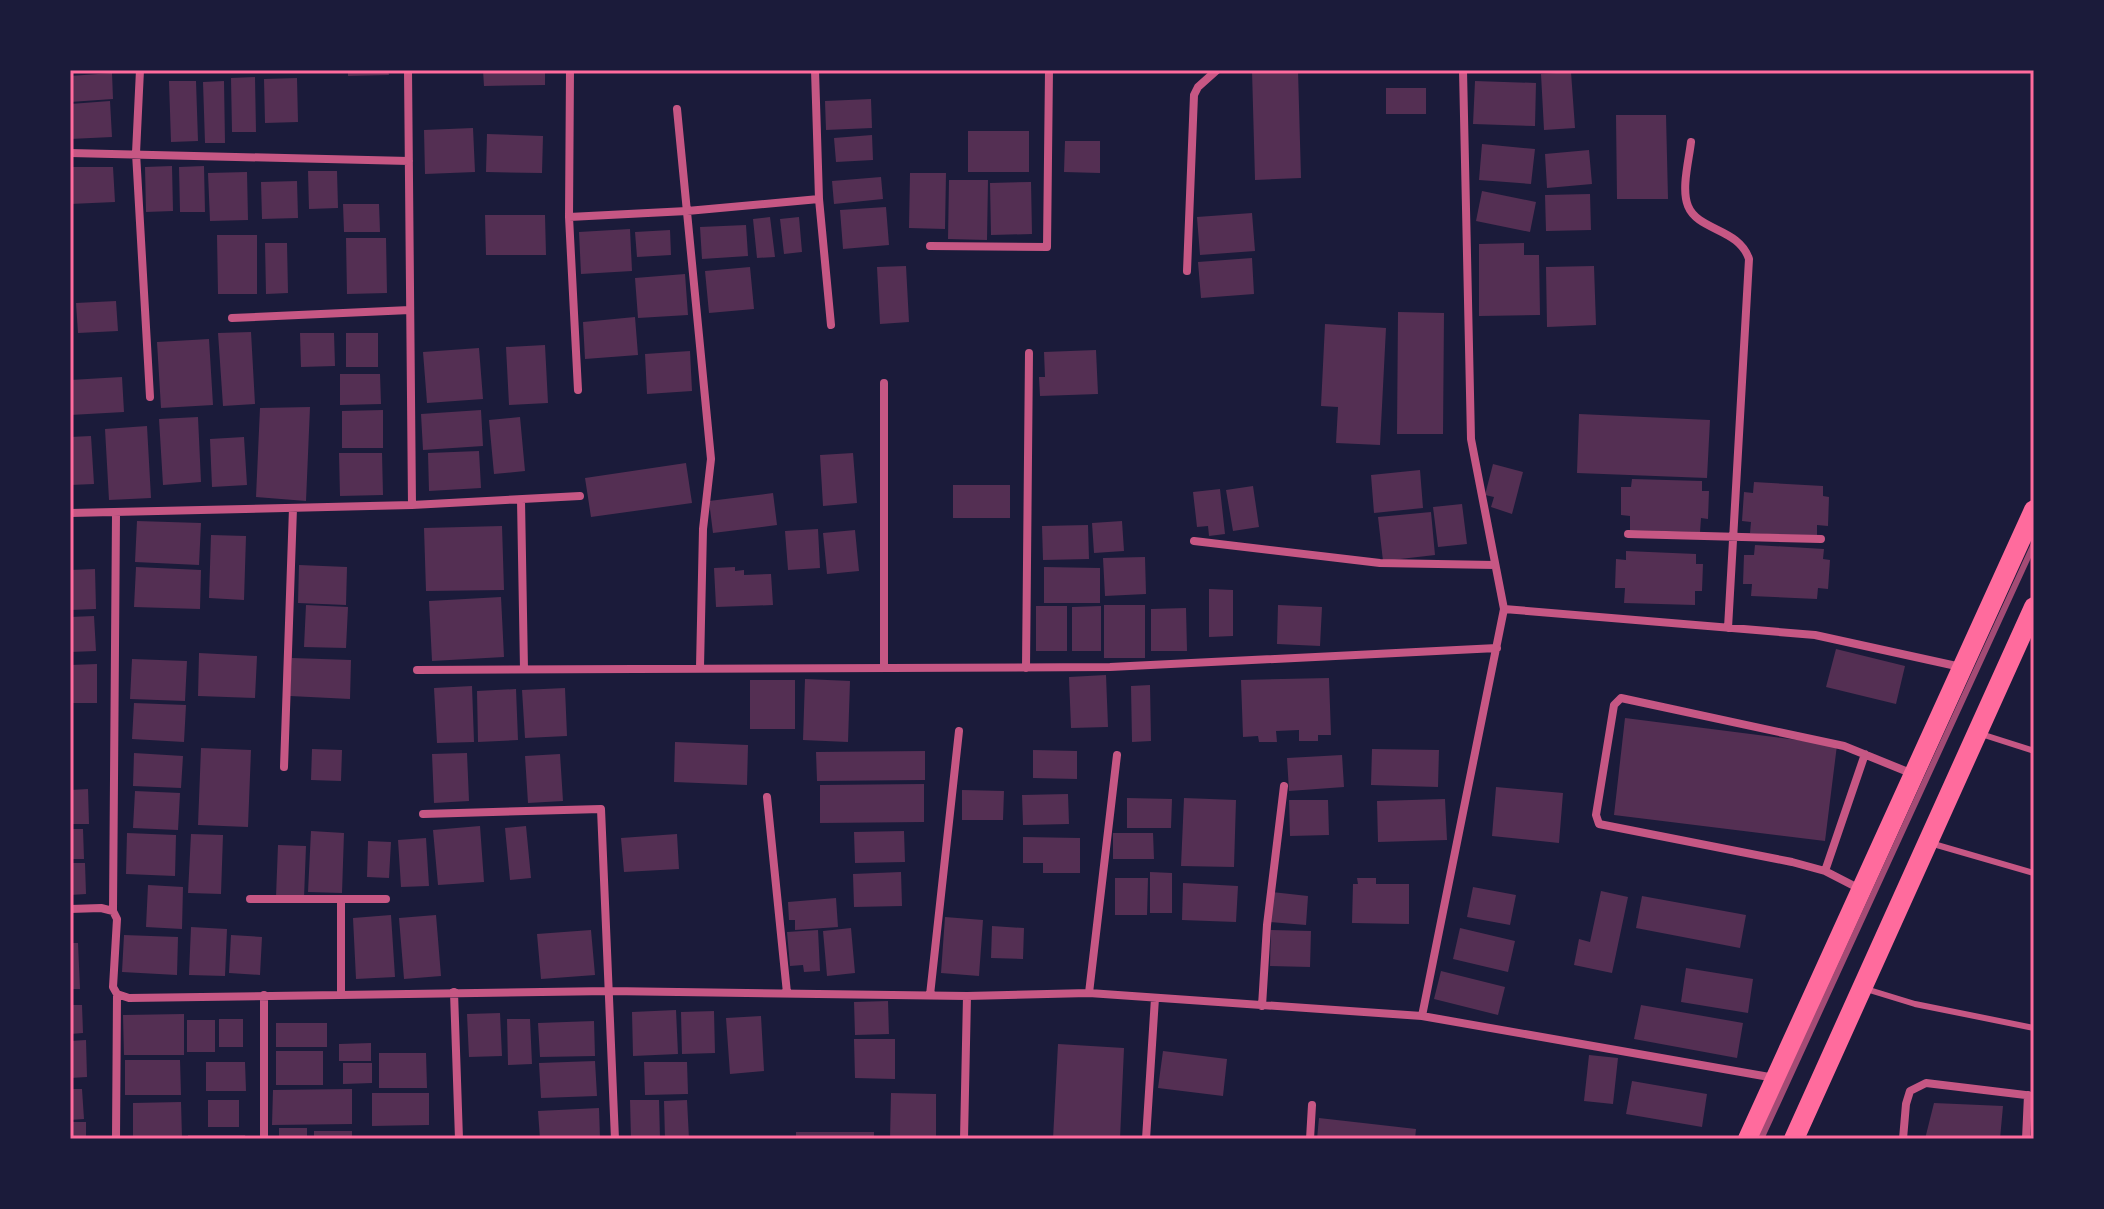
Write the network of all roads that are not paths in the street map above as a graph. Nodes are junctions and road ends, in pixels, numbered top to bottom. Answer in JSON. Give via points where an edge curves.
{"nodes":[{"id":1,"x":140,"y":70,"type":"edge"},
{"id":2,"x":408,"y":70,"type":"edge"},
{"id":3,"x":570,"y":70,"type":"edge"},
{"id":4,"x":815,"y":70,"type":"edge"},
{"id":5,"x":1049,"y":70,"type":"edge"},
{"id":6,"x":1217,"y":70,"type":"edge"},
{"id":7,"x":1463,"y":70,"type":"edge"},
{"id":8,"x":677,"y":109,"type":"dead end"},
{"id":9,"x":1691,"y":142,"type":"dead end"},
{"id":10,"x":70,"y":153,"type":"edge"},
{"id":11,"x":136,"y":153,"type":"junction"},
{"id":12,"x":409,"y":161,"type":"junction"},
{"id":13,"x":819,"y":199,"type":"junction"},
{"id":14,"x":687,"y":211,"type":"junction"},
{"id":15,"x":569,"y":217,"type":"junction"},
{"id":16,"x":930,"y":246,"type":"dead end"},
{"id":17,"x":1187,"y":271,"type":"dead end"},
{"id":18,"x":410,"y":310,"type":"junction"},
{"id":19,"x":232,"y":318,"type":"dead end"},
{"id":20,"x":831,"y":325,"type":"dead end"},
{"id":21,"x":1029,"y":353,"type":"dead end"},
{"id":22,"x":884,"y":383,"type":"dead end"},
{"id":23,"x":578,"y":390,"type":"dead end"},
{"id":24,"x":150,"y":397,"type":"dead end"},
{"id":25,"x":580,"y":496,"type":"dead end"},
{"id":26,"x":521,"y":500,"type":"junction"},
{"id":27,"x":412,"y":505,"type":"junction"},
{"id":28,"x":293,"y":508,"type":"junction"},
{"id":29,"x":2034,"y":510,"type":"edge"},
{"id":30,"x":70,"y":513,"type":"edge"},
{"id":31,"x":116,"y":514,"type":"junction"},
{"id":32,"x":1628,"y":534,"type":"dead end"},
{"id":33,"x":1733,"y":537,"type":"junction"},
{"id":34,"x":1821,"y":539,"type":"dead end"},
{"id":35,"x":1194,"y":541,"type":"dead end"},
{"id":36,"x":1495,"y":565,"type":"junction"},
{"id":37,"x":2034,"y":607,"type":"edge"},
{"id":38,"x":1504,"y":609,"type":"junction"},
{"id":39,"x":1728,"y":628,"type":"junction"},
{"id":40,"x":1497,"y":648,"type":"junction"},
{"id":41,"x":700,"y":667,"type":"junction"},
{"id":42,"x":1961,"y":667,"type":"junction"},
{"id":43,"x":884,"y":668,"type":"junction"},
{"id":44,"x":1026,"y":668,"type":"junction"},
{"id":45,"x":524,"y":669,"type":"junction"},
{"id":46,"x":417,"y":670,"type":"dead end"},
{"id":47,"x":959,"y":731,"type":"dead end"},
{"id":48,"x":1978,"y":733,"type":"junction"},
{"id":49,"x":2034,"y":751,"type":"edge"},
{"id":50,"x":1865,"y":754,"type":"junction"},
{"id":51,"x":1117,"y":755,"type":"dead end"},
{"id":52,"x":284,"y":767,"type":"dead end"},
{"id":53,"x":1913,"y":774,"type":"junction"},
{"id":54,"x":1284,"y":786,"type":"dead end"},
{"id":55,"x":767,"y":797,"type":"dead end"},
{"id":56,"x":423,"y":814,"type":"dead end"},
{"id":57,"x":1928,"y":842,"type":"junction"},
{"id":58,"x":1825,"y":871,"type":"junction"},
{"id":59,"x":2034,"y":873,"type":"edge"},
{"id":60,"x":1861,"y":890,"type":"junction"},
{"id":61,"x":250,"y":899,"type":"dead end"},
{"id":62,"x":341,"y":899,"type":"junction"},
{"id":63,"x":386,"y":899,"type":"dead end"},
{"id":64,"x":70,"y":909,"type":"edge"},
{"id":65,"x":113,"y":911,"type":"junction"},
{"id":66,"x":1862,"y":988,"type":"junction"},
{"id":67,"x":609,"y":991,"type":"junction"},
{"id":68,"x":454,"y":992,"type":"junction"},
{"id":69,"x":787,"y":993,"type":"junction"},
{"id":70,"x":1089,"y":993,"type":"junction"},
{"id":71,"x":117,"y":994,"type":"junction"},
{"id":72,"x":341,"y":994,"type":"junction"},
{"id":73,"x":264,"y":995,"type":"junction"},
{"id":74,"x":930,"y":995,"type":"junction"},
{"id":75,"x":967,"y":996,"type":"junction"},
{"id":76,"x":1155,"y":998,"type":"junction"},
{"id":77,"x":1262,"y":1006,"type":"junction"},
{"id":78,"x":1422,"y":1016,"type":"junction"},
{"id":79,"x":2034,"y":1028,"type":"edge"},
{"id":80,"x":1776,"y":1079,"type":"junction"},
{"id":81,"x":2031,"y":1096,"type":"edge"},
{"id":82,"x":1312,"y":1105,"type":"dead end"},
{"id":83,"x":116,"y":1139,"type":"edge"},
{"id":84,"x":264,"y":1139,"type":"edge"},
{"id":85,"x":459,"y":1139,"type":"edge"},
{"id":86,"x":615,"y":1139,"type":"edge"},
{"id":87,"x":964,"y":1139,"type":"edge"},
{"id":88,"x":1146,"y":1139,"type":"edge"},
{"id":89,"x":1310,"y":1139,"type":"edge"},
{"id":90,"x":1748,"y":1139,"type":"edge"},
{"id":91,"x":1794,"y":1139,"type":"edge"},
{"id":92,"x":1903,"y":1139,"type":"edge"},
{"id":93,"x":2026,"y":1139,"type":"edge"}],
"edges":[{"from":1,"to":11,"type":"street"},
{"from":2,"to":12,"type":"street"},
{"from":3,"to":15,"type":"street"},
{"from":4,"to":13,"type":"street"},
{"from":5,"to":16,"type":"street","via":[[1047,247]]},
{"from":6,"to":17,"type":"street","via":[[1194,95]]},
{"from":7,"to":36,"type":"street","via":[[1471,439]]},
{"from":8,"to":14,"type":"street"},
{"from":9,"to":33,"type":"street","via":[[1689,208],[1738,240],[1749,259]]},
{"from":10,"to":11,"type":"street"},
{"from":11,"to":12,"type":"street"},
{"from":11,"to":24,"type":"street"},
{"from":12,"to":18,"type":"street"},
{"from":13,"to":14,"type":"street"},
{"from":13,"to":20,"type":"street"},
{"from":14,"to":15,"type":"street"},
{"from":14,"to":41,"type":"street","via":[[711,459],[703,529]]},
{"from":15,"to":23,"type":"street"},
{"from":18,"to":19,"type":"street"},
{"from":18,"to":27,"type":"street"},
{"from":21,"to":44,"type":"street"},
{"from":22,"to":43,"type":"street"},
{"from":25,"to":26,"type":"street"},
{"from":26,"to":27,"type":"street"},
{"from":26,"to":45,"type":"street"},
{"from":27,"to":28,"type":"street"},
{"from":28,"to":31,"type":"street"},
{"from":28,"to":52,"type":"street"},
{"from":29,"to":42,"type":"main road"},
{"from":30,"to":31,"type":"street"},
{"from":31,"to":65,"type":"street"},
{"from":32,"to":33,"type":"street"},
{"from":33,"to":34,"type":"street"},
{"from":33,"to":39,"type":"street"},
{"from":35,"to":36,"type":"street","via":[[1380,563]]},
{"from":36,"to":38,"type":"street"},
{"from":37,"to":48,"type":"main road"},
{"from":38,"to":39,"type":"street"},
{"from":38,"to":40,"type":"street"},
{"from":39,"to":42,"type":"street","via":[[1815,635]]},
{"from":40,"to":44,"type":"street"},
{"from":40,"to":78,"type":"street"},
{"from":41,"to":43,"type":"street"},
{"from":41,"to":45,"type":"street"},
{"from":42,"to":53,"type":"main road"},
{"from":43,"to":44,"type":"street"},
{"from":45,"to":46,"type":"street"},
{"from":47,"to":74,"type":"street"},
{"from":48,"to":49,"type":"lane"},
{"from":48,"to":57,"type":"main road"},
{"from":50,"to":53,"type":"street"},
{"from":50,"to":58,"type":"street"},
{"from":50,"to":58,"type":"street","via":[[1621,698],[1614,705],[1596,815],[1599,824]]},
{"from":51,"to":70,"type":"street"},
{"from":53,"to":60,"type":"main road"},
{"from":54,"to":77,"type":"street"},
{"from":55,"to":69,"type":"street"},
{"from":56,"to":67,"type":"street","via":[[601,809]]},
{"from":57,"to":59,"type":"lane"},
{"from":57,"to":66,"type":"main road"},
{"from":58,"to":60,"type":"street"},
{"from":60,"to":80,"type":"main road"},
{"from":61,"to":62,"type":"street"},
{"from":62,"to":63,"type":"street"},
{"from":62,"to":72,"type":"street"},
{"from":64,"to":65,"type":"street"},
{"from":65,"to":71,"type":"street"},
{"from":66,"to":79,"type":"lane"},
{"from":66,"to":91,"type":"main road"},
{"from":67,"to":68,"type":"street"},
{"from":67,"to":69,"type":"street"},
{"from":67,"to":86,"type":"street"},
{"from":68,"to":72,"type":"street"},
{"from":68,"to":85,"type":"street"},
{"from":69,"to":74,"type":"street"},
{"from":70,"to":75,"type":"street"},
{"from":70,"to":76,"type":"street"},
{"from":71,"to":73,"type":"street"},
{"from":71,"to":83,"type":"street"},
{"from":72,"to":73,"type":"street"},
{"from":73,"to":84,"type":"street"},
{"from":74,"to":75,"type":"street"},
{"from":75,"to":87,"type":"street"},
{"from":76,"to":77,"type":"street"},
{"from":76,"to":88,"type":"street"},
{"from":77,"to":78,"type":"street"},
{"from":78,"to":80,"type":"street"},
{"from":80,"to":90,"type":"main road"},
{"from":81,"to":92,"type":"street","via":[[1926,1083],[1910,1091]]},
{"from":81,"to":93,"type":"street"},
{"from":82,"to":89,"type":"street"}]}
